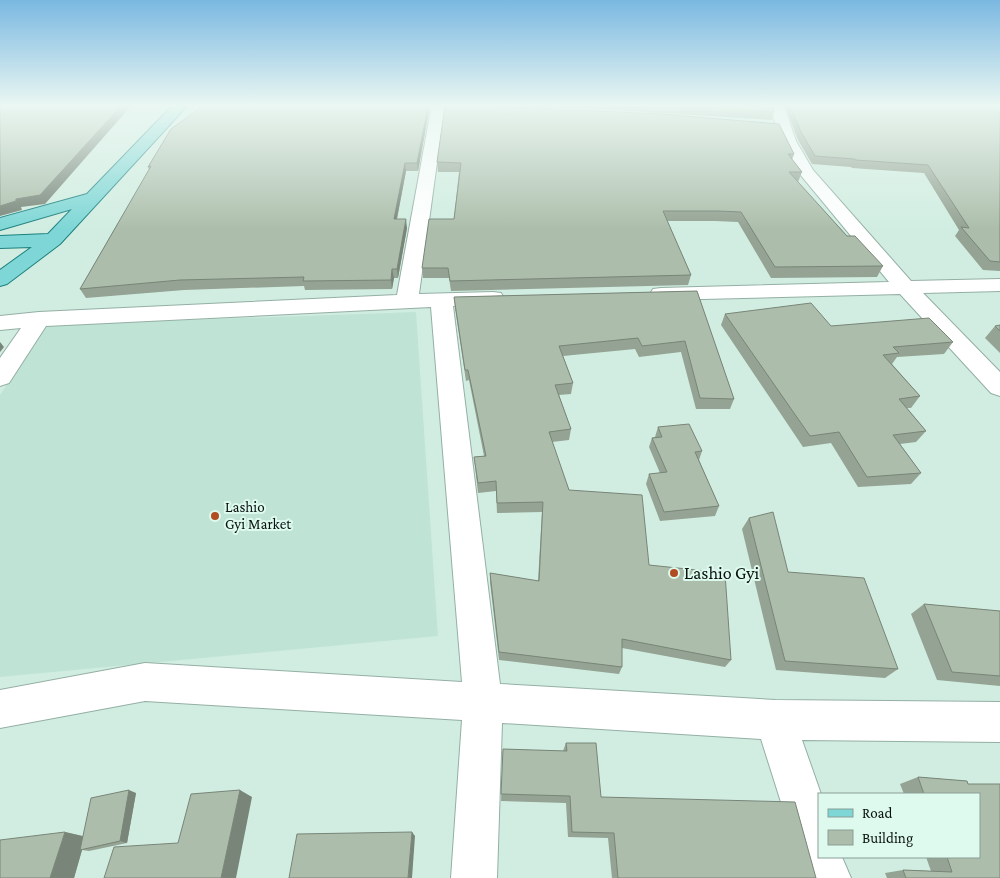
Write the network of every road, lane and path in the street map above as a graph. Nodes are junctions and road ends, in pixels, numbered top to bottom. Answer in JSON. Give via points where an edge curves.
{"nodes":[{"id":1,"x":142,"y":147,"type":"edge"},
{"id":2,"x":431,"y":147,"type":"edge"},
{"id":3,"x":789,"y":147,"type":"edge"},
{"id":4,"x":96,"y":196,"type":"junction"},
{"id":5,"x":0,"y":224,"type":"edge"},
{"id":6,"x":54,"y":240,"type":"junction"},
{"id":7,"x":0,"y":242,"type":"edge"},
{"id":8,"x":0,"y":280,"type":"edge"},
{"id":9,"x":1000,"y":285,"type":"edge"},
{"id":10,"x":903,"y":286,"type":"junction"},
{"id":11,"x":637,"y":294,"type":"edge"},
{"id":12,"x":510,"y":298,"type":"edge"},
{"id":13,"x":441,"y":300,"type":"junction"},
{"id":14,"x":407,"y":301,"type":"junction"},
{"id":15,"x":38,"y":320,"type":"junction"},
{"id":16,"x":0,"y":323,"type":"edge"},
{"id":17,"x":0,"y":377,"type":"edge"},
{"id":18,"x":1000,"y":387,"type":"edge"},
{"id":19,"x":483,"y":703,"type":"junction"},
{"id":20,"x":0,"y":709,"type":"edge"},
{"id":21,"x":775,"y":720,"type":"junction"},
{"id":22,"x":1000,"y":722,"type":"edge"},
{"id":23,"x":818,"y":849,"type":"edge"},
{"id":24,"x":820,"y":858,"type":"edge"},
{"id":25,"x":474,"y":878,"type":"edge"},
{"id":26,"x":828,"y":878,"type":"edge"}],
"edges":[{"from":1,"to":4,"type":"main road"},
{"from":2,"to":14,"type":"street"},
{"from":3,"to":10,"type":"street","via":[[803,169]]},
{"from":4,"to":5,"type":"main road"},
{"from":4,"to":6,"type":"main road"},
{"from":6,"to":7,"type":"main road"},
{"from":6,"to":8,"type":"main road"},
{"from":9,"to":10,"type":"street"},
{"from":10,"to":11,"type":"street"},
{"from":10,"to":18,"type":"street"},
{"from":12,"to":13,"type":"street"},
{"from":13,"to":14,"type":"street"},
{"from":13,"to":19,"type":"street"},
{"from":14,"to":15,"type":"street"},
{"from":15,"to":16,"type":"street"},
{"from":15,"to":17,"type":"street"},
{"from":19,"to":20,"type":"street","via":[[145,682]]},
{"from":19,"to":21,"type":"street"},
{"from":19,"to":25,"type":"street"},
{"from":21,"to":22,"type":"street"},
{"from":21,"to":23,"type":"street"},
{"from":24,"to":26,"type":"street"}]}
